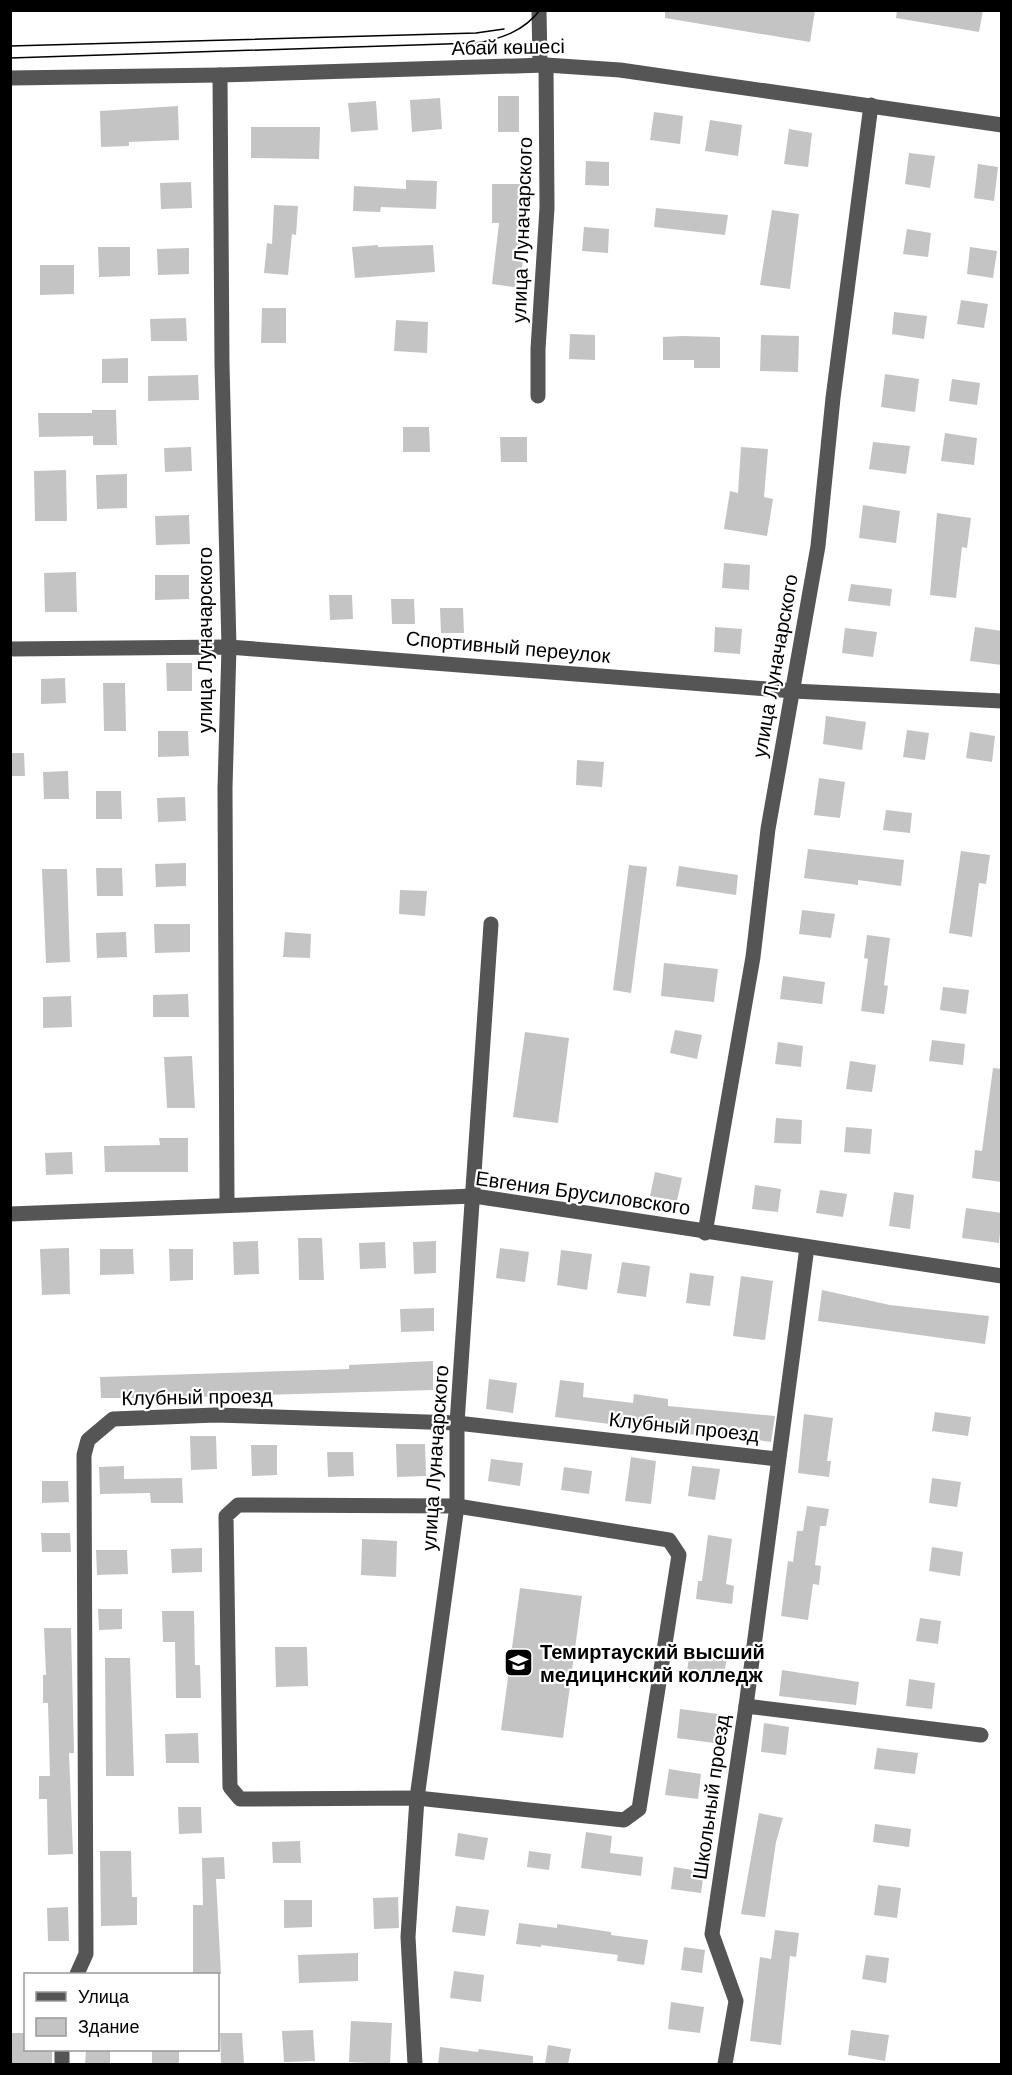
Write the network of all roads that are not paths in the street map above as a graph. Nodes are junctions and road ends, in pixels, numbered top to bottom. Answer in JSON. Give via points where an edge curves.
{"nodes":[{"id":1,"x":538,"y":10,"type":"edge"},
{"id":2,"x":543,"y":65,"type":"junction"},
{"id":3,"x":220,"y":75,"type":"junction"},
{"id":4,"x":10,"y":78,"type":"edge"},
{"id":5,"x":871,"y":105,"type":"junction"},
{"id":6,"x":1002,"y":125,"type":"edge"},
{"id":7,"x":538,"y":396,"type":"dead end"},
{"id":8,"x":228,"y":646,"type":"junction"},
{"id":9,"x":10,"y":649,"type":"edge"},
{"id":10,"x":793,"y":691,"type":"junction"},
{"id":11,"x":1002,"y":701,"type":"edge"},
{"id":12,"x":491,"y":924,"type":"dead end"},
{"id":13,"x":474,"y":1196,"type":"junction"},
{"id":14,"x":227,"y":1205,"type":"junction"},
{"id":15,"x":10,"y":1214,"type":"edge"},
{"id":16,"x":705,"y":1233,"type":"junction"},
{"id":17,"x":807,"y":1246,"type":"junction"},
{"id":18,"x":1002,"y":1276,"type":"edge"},
{"id":19,"x":457,"y":1423,"type":"junction"},
{"id":20,"x":777,"y":1459,"type":"junction"},
{"id":21,"x":457,"y":1506,"type":"junction"},
{"id":22,"x":746,"y":1706,"type":"junction"},
{"id":23,"x":981,"y":1735,"type":"dead end"},
{"id":24,"x":417,"y":1798,"type":"junction"},
{"id":25,"x":77,"y":1973,"type":"edge"},
{"id":26,"x":415,"y":2064,"type":"edge"},
{"id":27,"x":725,"y":2064,"type":"edge"}],
"edges":[{"from":1,"to":2,"type":"street","name":"улица Луначарского"},
{"from":2,"to":3,"type":"street","name":"Абай көшесі"},
{"from":2,"to":5,"type":"street","name":"Абай көшесі","via":[[620,70]]},
{"from":2,"to":7,"type":"street","name":"улица Луначарского","via":[[547,208]]},
{"from":3,"to":4,"type":"street","name":"Абай көшесі"},
{"from":3,"to":8,"type":"street","name":"улица Луначарского"},
{"from":5,"to":6,"type":"street","name":"Абай көшесі"},
{"from":5,"to":10,"type":"street","name":"улица Луначарского","via":[[818,546]]},
{"from":8,"to":9,"type":"street","name":"Спортивный переулок"},
{"from":8,"to":10,"type":"street","name":"Спортивный переулок"},
{"from":8,"to":14,"type":"street","name":"улица Луначарского"},
{"from":10,"to":11,"type":"street","name":"Спортивный переулок"},
{"from":10,"to":16,"type":"street","name":"улица Луначарского","via":[[768,829],[753,957]]},
{"from":12,"to":13,"type":"street","name":"улица Луначарского"},
{"from":13,"to":14,"type":"street","name":"Евгения Брусиловского"},
{"from":13,"to":16,"type":"street","name":"Евгения Брусиловского"},
{"from":13,"to":19,"type":"street","name":"улица Луначарского"},
{"from":14,"to":15,"type":"street","name":"Евгения Брусиловского"},
{"from":16,"to":17,"type":"street","name":"Евгения Брусиловского"},
{"from":17,"to":18,"type":"street","name":"Евгения Брусиловского"},
{"from":17,"to":20,"type":"street","name":"Школьный проезд"},
{"from":19,"to":20,"type":"street","name":"Клубный проезд"},
{"from":19,"to":21,"type":"street","name":"улица Луначарского"},
{"from":19,"to":25,"type":"street","name":"Клубный проезд","via":[[216,1415],[113,1419],[87,1440],[86,1954]]},
{"from":20,"to":22,"type":"street","name":"Школьный проезд"},
{"from":21,"to":24,"type":"street","name":"улица Луначарского"},
{"from":21,"to":24,"type":"street","via":[[238,1505],[226,1516],[230,1787],[240,1799]]},
{"from":21,"to":24,"type":"street","via":[[669,1540],[679,1555],[639,1809],[624,1820]]},
{"from":22,"to":23,"type":"street"},
{"from":22,"to":27,"type":"street","name":"Школьный проезд","via":[[712,1934],[736,2001]]},
{"from":24,"to":26,"type":"street","name":"улица Луначарского","via":[[408,1937]]}]}
